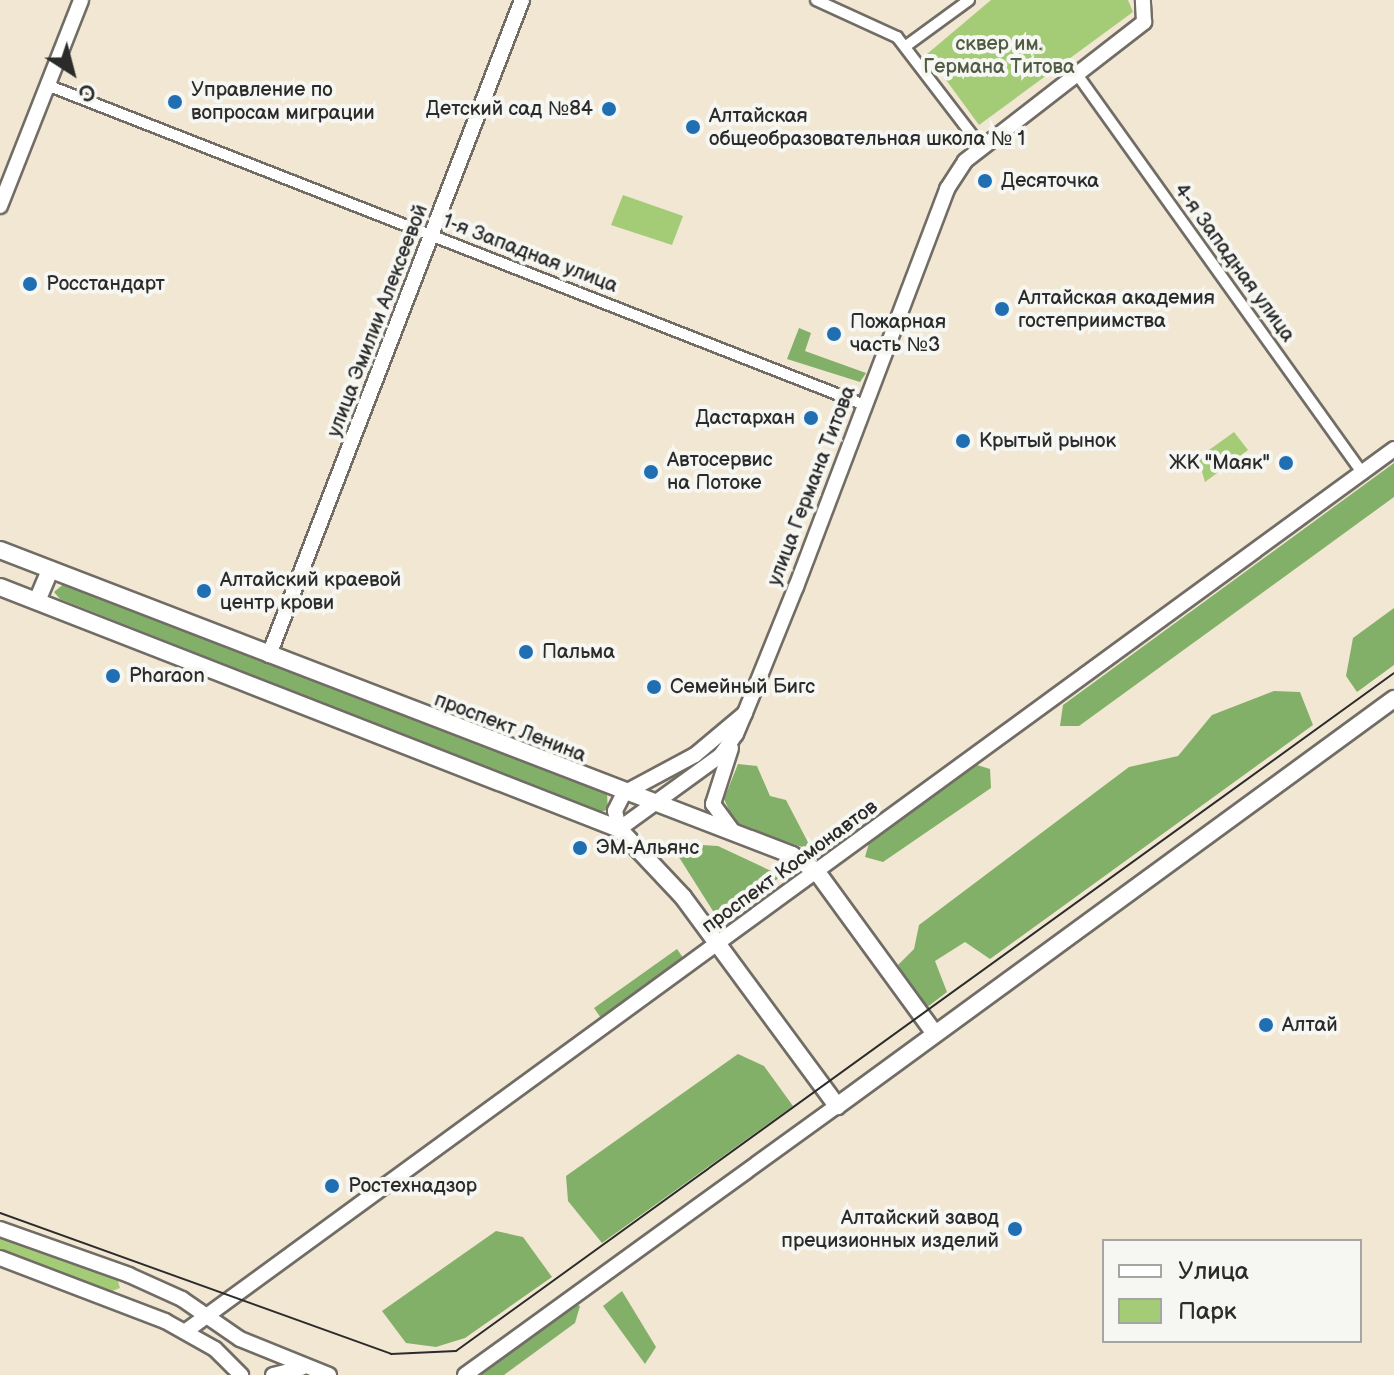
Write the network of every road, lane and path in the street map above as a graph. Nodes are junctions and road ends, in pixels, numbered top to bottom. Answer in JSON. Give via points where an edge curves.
{"nodes":[{"id":1,"x":81,"y":0,"type":"edge"},
{"id":2,"x":522,"y":0,"type":"edge"},
{"id":3,"x":816,"y":0,"type":"edge"},
{"id":4,"x":969,"y":0,"type":"edge"},
{"id":5,"x":1143,"y":0,"type":"edge"},
{"id":6,"x":906,"y":46,"type":"junction"},
{"id":7,"x":1076,"y":73,"type":"junction"},
{"id":8,"x":47,"y":85,"type":"junction"},
{"id":9,"x":979,"y":144,"type":"junction"},
{"id":10,"x":0,"y":206,"type":"edge"},
{"id":11,"x":432,"y":235,"type":"junction"},
{"id":12,"x":865,"y":405,"type":"junction"},
{"id":13,"x":1394,"y":449,"type":"edge"},
{"id":14,"x":1363,"y":474,"type":"junction"},
{"id":15,"x":0,"y":550,"type":"edge"},
{"id":16,"x":50,"y":570,"type":"junction"},
{"id":17,"x":0,"y":587,"type":"edge"},
{"id":18,"x":37,"y":601,"type":"junction"},
{"id":19,"x":269,"y":655,"type":"junction"},
{"id":20,"x":1394,"y":699,"type":"edge"},
{"id":21,"x":745,"y":713,"type":"junction"},
{"id":22,"x":736,"y":734,"type":"junction"},
{"id":23,"x":624,"y":793,"type":"junction"},
{"id":24,"x":656,"y":805,"type":"junction"},
{"id":25,"x":619,"y":829,"type":"junction"},
{"id":26,"x":745,"y":840,"type":"junction"},
{"id":27,"x":817,"y":872,"type":"junction"},
{"id":28,"x":717,"y":944,"type":"junction"},
{"id":29,"x":935,"y":1034,"type":"junction"},
{"id":30,"x":837,"y":1106,"type":"junction"},
{"id":31,"x":0,"y":1229,"type":"edge"},
{"id":32,"x":0,"y":1258,"type":"edge"},
{"id":33,"x":129,"y":1275,"type":"junction"},
{"id":34,"x":120,"y":1300,"type":"junction"},
{"id":35,"x":207,"y":1315,"type":"junction"},
{"id":36,"x":186,"y":1331,"type":"junction"},
{"id":37,"x":310,"y":1368,"type":"junction"},
{"id":38,"x":241,"y":1375,"type":"edge"},
{"id":39,"x":273,"y":1375,"type":"edge"},
{"id":40,"x":329,"y":1375,"type":"edge"},
{"id":41,"x":465,"y":1375,"type":"edge"}],
"edges":[{"from":1,"to":8,"type":"street"},
{"from":2,"to":11,"type":"street","name":"улица Эмилии Алексеевой"},
{"from":3,"to":6,"type":"street","via":[[877,23]]},
{"from":4,"to":6,"type":"street"},
{"from":5,"to":7,"type":"street","name":"улица Германа Титова","via":[[1144,22]]},
{"from":6,"to":9,"type":"street"},
{"from":7,"to":9,"type":"street","name":"улица Германа Титова"},
{"from":7,"to":14,"type":"street","name":"4-я Западная улица"},
{"from":8,"to":10,"type":"street"},
{"from":8,"to":11,"type":"street","name":"1-я Западная улица"},
{"from":9,"to":12,"type":"street","name":"улица Германа Титова","via":[[947,189]]},
{"from":11,"to":12,"type":"street","name":"1-я Западная улица"},
{"from":11,"to":19,"type":"street","name":"улица Эмилии Алексеевой"},
{"from":12,"to":21,"type":"street","name":"улица Германа Титова"},
{"from":13,"to":14,"type":"street","name":"проспект Космонавтов"},
{"from":14,"to":27,"type":"street","name":"проспект Космонавтов"},
{"from":15,"to":16,"type":"main road","name":"проспект Ленина"},
{"from":16,"to":18,"type":"main road"},
{"from":16,"to":19,"type":"main road","name":"проспект Ленина"},
{"from":17,"to":18,"type":"main road"},
{"from":18,"to":25,"type":"main road"},
{"from":19,"to":23,"type":"main road","name":"проспект Ленина"},
{"from":20,"to":29,"type":"main road"},
{"from":21,"to":22,"type":"street","name":"улица Германа Титова"},
{"from":21,"to":23,"type":"street","via":[[695,755]]},
{"from":22,"to":24,"type":"street","via":[[720,756]]},
{"from":22,"to":26,"type":"street","via":[[713,804]]},
{"from":23,"to":24,"type":"main road","name":"проспект Ленина"},
{"from":23,"to":25,"type":"street","via":[[615,811]]},
{"from":24,"to":25,"type":"street"},
{"from":24,"to":26,"type":"main road","name":"проспект Ленина"},
{"from":25,"to":28,"type":"main road"},
{"from":26,"to":27,"type":"main road","name":"проспект Ленина"},
{"from":27,"to":28,"type":"street","name":"проспект Космонавтов"},
{"from":27,"to":29,"type":"main road","name":"проспект Ленина"},
{"from":28,"to":30,"type":"main road"},
{"from":28,"to":35,"type":"street","name":"проспект Космонавтов"},
{"from":29,"to":30,"type":"main road"},
{"from":30,"to":41,"type":"street"},
{"from":31,"to":33,"type":"street"},
{"from":32,"to":34,"type":"street"},
{"from":33,"to":34,"type":"street"},
{"from":33,"to":35,"type":"street"},
{"from":34,"to":36,"type":"street"},
{"from":35,"to":36,"type":"street","name":"проспект Космонавтов"},
{"from":35,"to":37,"type":"street","via":[[247,1343]]},
{"from":36,"to":38,"type":"street"},
{"from":37,"to":39,"type":"street"},
{"from":37,"to":40,"type":"street"}]}
